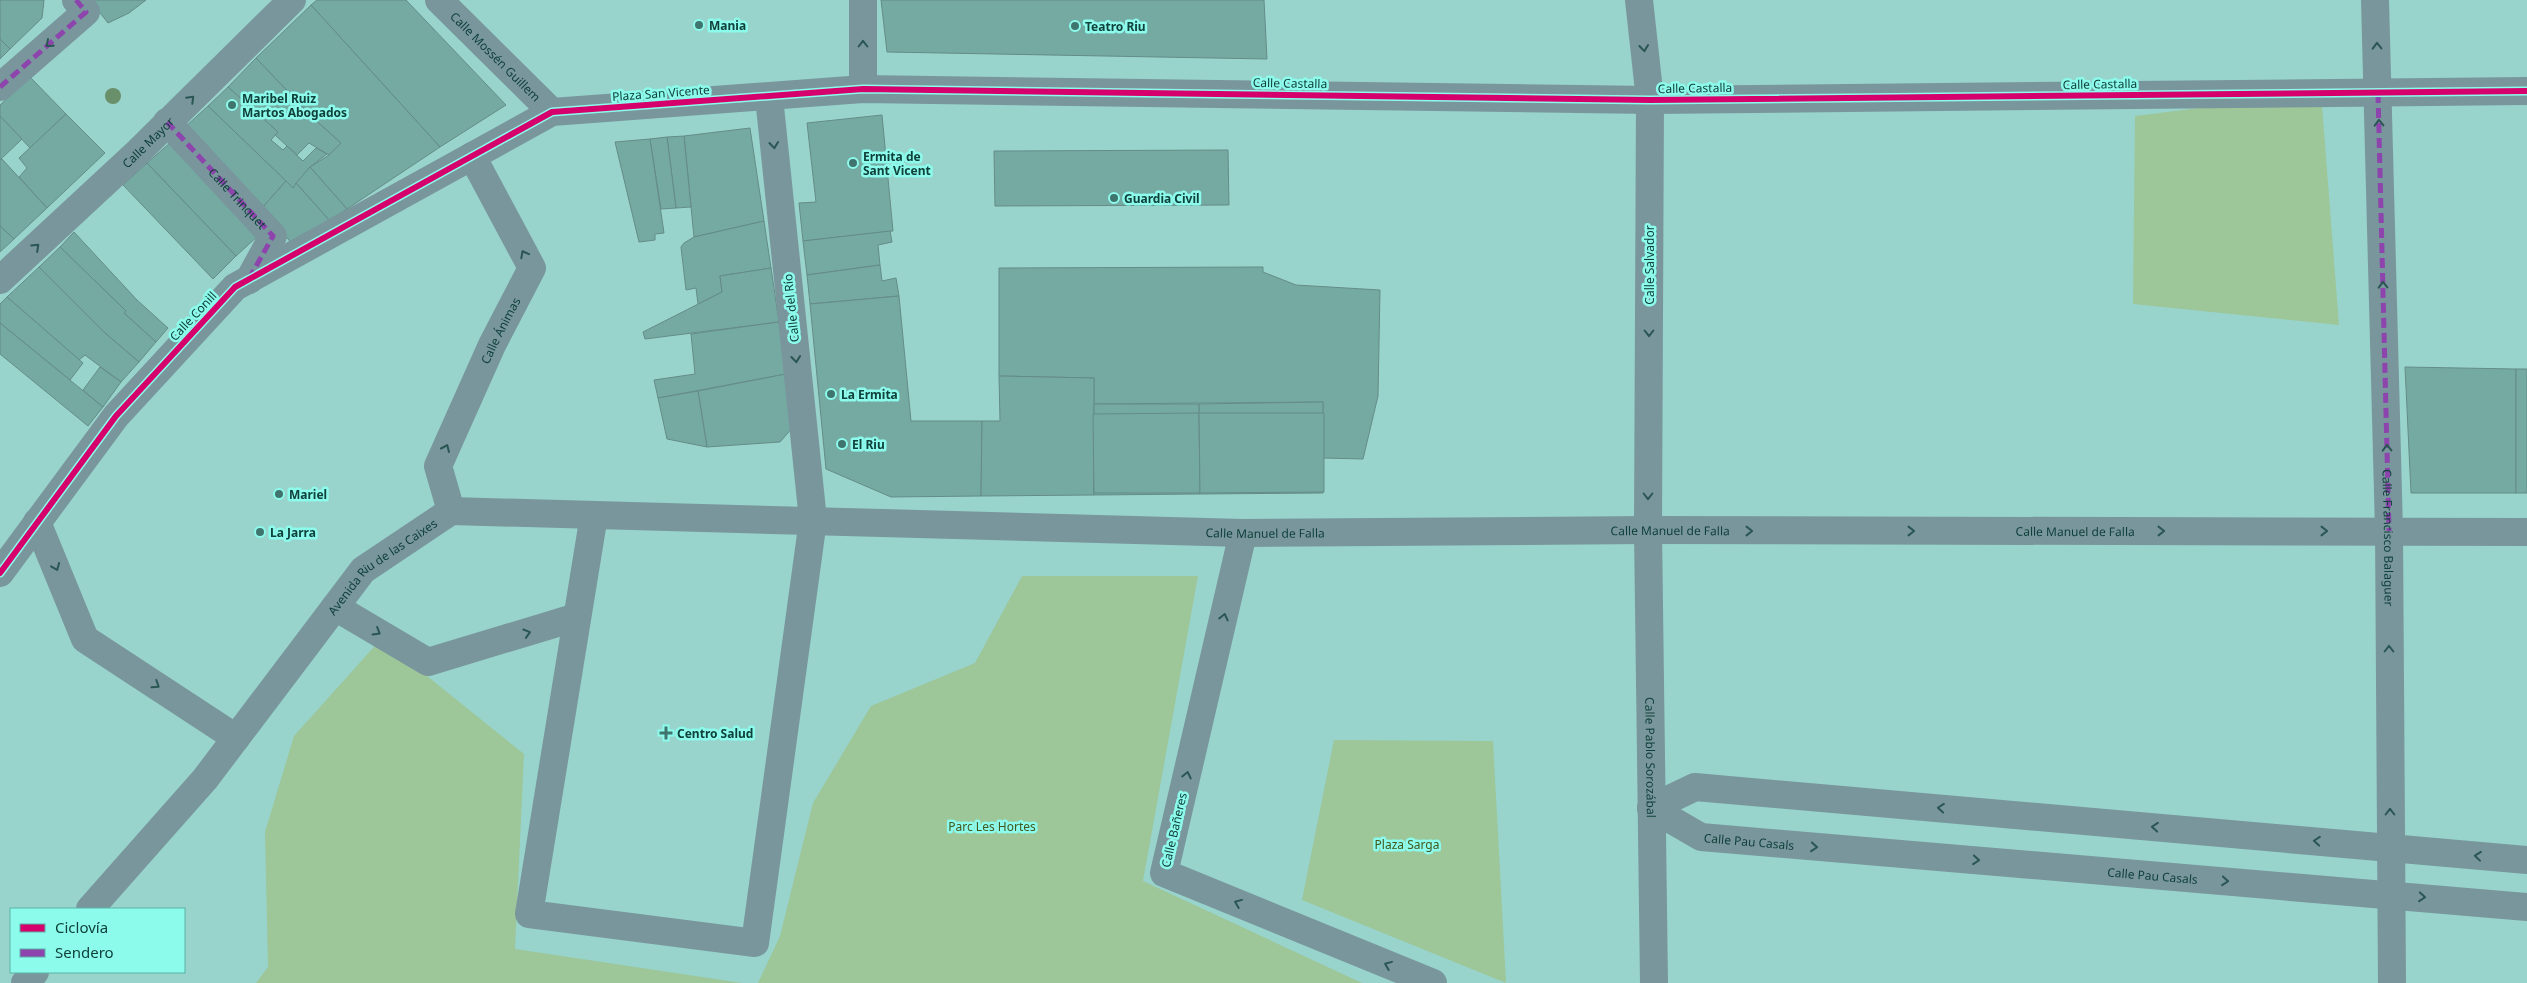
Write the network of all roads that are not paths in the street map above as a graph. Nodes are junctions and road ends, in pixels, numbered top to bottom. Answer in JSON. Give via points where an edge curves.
{"nodes":[{"id":1,"x":292,"y":0,"type":"edge"},
{"id":2,"x":439,"y":0,"type":"edge"},
{"id":3,"x":863,"y":0,"type":"edge"},
{"id":4,"x":1639,"y":0,"type":"edge"},
{"id":5,"x":2376,"y":0,"type":"edge"},
{"id":6,"x":81,"y":6,"type":"edge"},
{"id":7,"x":0,"y":87,"type":"edge"},
{"id":8,"x":863,"y":89,"type":"junction"},
{"id":9,"x":2527,"y":91,"type":"edge"},
{"id":10,"x":2378,"y":93,"type":"junction"},
{"id":11,"x":769,"y":97,"type":"junction"},
{"id":12,"x":1650,"y":100,"type":"junction"},
{"id":13,"x":552,"y":112,"type":"junction"},
{"id":14,"x":168,"y":122,"type":"junction"},
{"id":15,"x":472,"y":156,"type":"junction"},
{"id":16,"x":0,"y":280,"type":"edge"},
{"id":17,"x":249,"y":280,"type":"junction"},
{"id":18,"x":451,"y":511,"type":"junction"},
{"id":19,"x":594,"y":515,"type":"junction"},
{"id":20,"x":813,"y":520,"type":"junction"},
{"id":21,"x":37,"y":522,"type":"junction"},
{"id":22,"x":1648,"y":530,"type":"junction"},
{"id":23,"x":2389,"y":531,"type":"junction"},
{"id":24,"x":2527,"y":532,"type":"edge"},
{"id":25,"x":1243,"y":534,"type":"junction"},
{"id":26,"x":0,"y":573,"type":"edge"},
{"id":27,"x":335,"y":607,"type":"junction"},
{"id":28,"x":577,"y":617,"type":"junction"},
{"id":29,"x":236,"y":738,"type":"junction"},
{"id":30,"x":1651,"y":808,"type":"junction"},
{"id":31,"x":2390,"y":847,"type":"junction"},
{"id":32,"x":2527,"y":860,"type":"edge"},
{"id":33,"x":2390,"y":894,"type":"junction"},
{"id":34,"x":2527,"y":907,"type":"edge"},
{"id":35,"x":91,"y":908,"type":"edge"},
{"id":36,"x":34,"y":973,"type":"edge"},
{"id":37,"x":25,"y":983,"type":"edge"},
{"id":38,"x":1433,"y":983,"type":"edge"},
{"id":39,"x":1654,"y":983,"type":"edge"},
{"id":40,"x":2392,"y":983,"type":"edge"}],
"edges":[{"from":14,"to":1,"type":"street","name":"Calle Mayor","one_way":true},
{"from":2,"to":13,"type":"street","name":"Calle Mossén Guillem"},
{"from":8,"to":3,"type":"street","one_way":true},
{"from":4,"to":12,"type":"street","name":"Calle Salvador","one_way":true},
{"from":10,"to":5,"type":"street","name":"Calle Francisco Balaguer","one_way":true},
{"from":6,"to":7,"type":"street","one_way":true},
{"from":8,"to":11,"type":"street","name":"Plaza San Vicente"},
{"from":8,"to":12,"type":"street","name":"Calle Castalla"},
{"from":9,"to":10,"type":"street","name":"Calle Castalla"},
{"from":10,"to":12,"type":"street","name":"Calle Castalla"},
{"from":23,"to":10,"type":"street","name":"Calle Francisco Balaguer","one_way":true},
{"from":11,"to":13,"type":"street","name":"Plaza San Vicente"},
{"from":11,"to":20,"type":"street","name":"Calle del Río","one_way":true},
{"from":12,"to":22,"type":"street","name":"Calle Salvador","one_way":true},
{"from":13,"to":15,"type":"street","name":"Plaza San Vicente"},
{"from":16,"to":14,"type":"street","name":"Calle Mayor","one_way":true},
{"from":14,"to":17,"type":"street","name":"Calle Trinquet","via":[[273,236]]},
{"from":15,"to":17,"type":"street","name":"Calle Conill"},
{"from":18,"to":15,"type":"street","name":"Calle Ánimas","one_way":true,"via":[[438,466],[492,345],[532,268]]},
{"from":17,"to":21,"type":"street","name":"Calle Conill","via":[[235,287],[116,416]]},
{"from":18,"to":19,"type":"street","name":"Avenida Riu de las Caixes"},
{"from":18,"to":27,"type":"street","name":"Avenida Riu de las Caixes","via":[[363,570]]},
{"from":19,"to":20,"type":"street","name":"Avenida Riu de las Caixes"},
{"from":19,"to":28,"type":"street"},
{"from":20,"to":25,"type":"street","name":"Calle Manuel de Falla"},
{"from":20,"to":28,"type":"street","name":"Calle del Río","via":[[755,943],[529,914]]},
{"from":21,"to":26,"type":"street","name":"Calle Conill"},
{"from":21,"to":29,"type":"street","one_way":true,"via":[[85,639]]},
{"from":22,"to":23,"type":"street","name":"Calle Manuel de Falla","one_way":true},
{"from":22,"to":25,"type":"street","name":"Calle Manuel de Falla"},
{"from":22,"to":30,"type":"street","name":"Calle Pablo Sorozábal"},
{"from":23,"to":24,"type":"street","name":"Calle Manuel de Falla"},
{"from":31,"to":23,"type":"street","name":"Calle Francisco Balaguer","one_way":true},
{"from":38,"to":25,"type":"street","name":"Calle Bañeres","one_way":true,"via":[[1164,873]]},
{"from":27,"to":28,"type":"street","one_way":true,"via":[[428,662]]},
{"from":27,"to":29,"type":"street","name":"Avenida Riu de las Caixes"},
{"from":29,"to":35,"type":"street","name":"Avenida Riu de las Caixes","via":[[205,779]]},
{"from":31,"to":30,"type":"street","one_way":true,"via":[[1695,787]]},
{"from":30,"to":33,"type":"street","name":"Calle Pau Casals","one_way":true,"via":[[1701,837]]},
{"from":30,"to":39,"type":"street","name":"Calle Pablo Sorozábal"},
{"from":32,"to":31,"type":"street","one_way":true},
{"from":31,"to":33,"type":"street","name":"Calle Francisco Balaguer"},
{"from":33,"to":34,"type":"street","name":"Calle Pau Casals","one_way":true},
{"from":33,"to":40,"type":"street","name":"Calle Francisco Balaguer"},
{"from":36,"to":37,"type":"street"}]}
